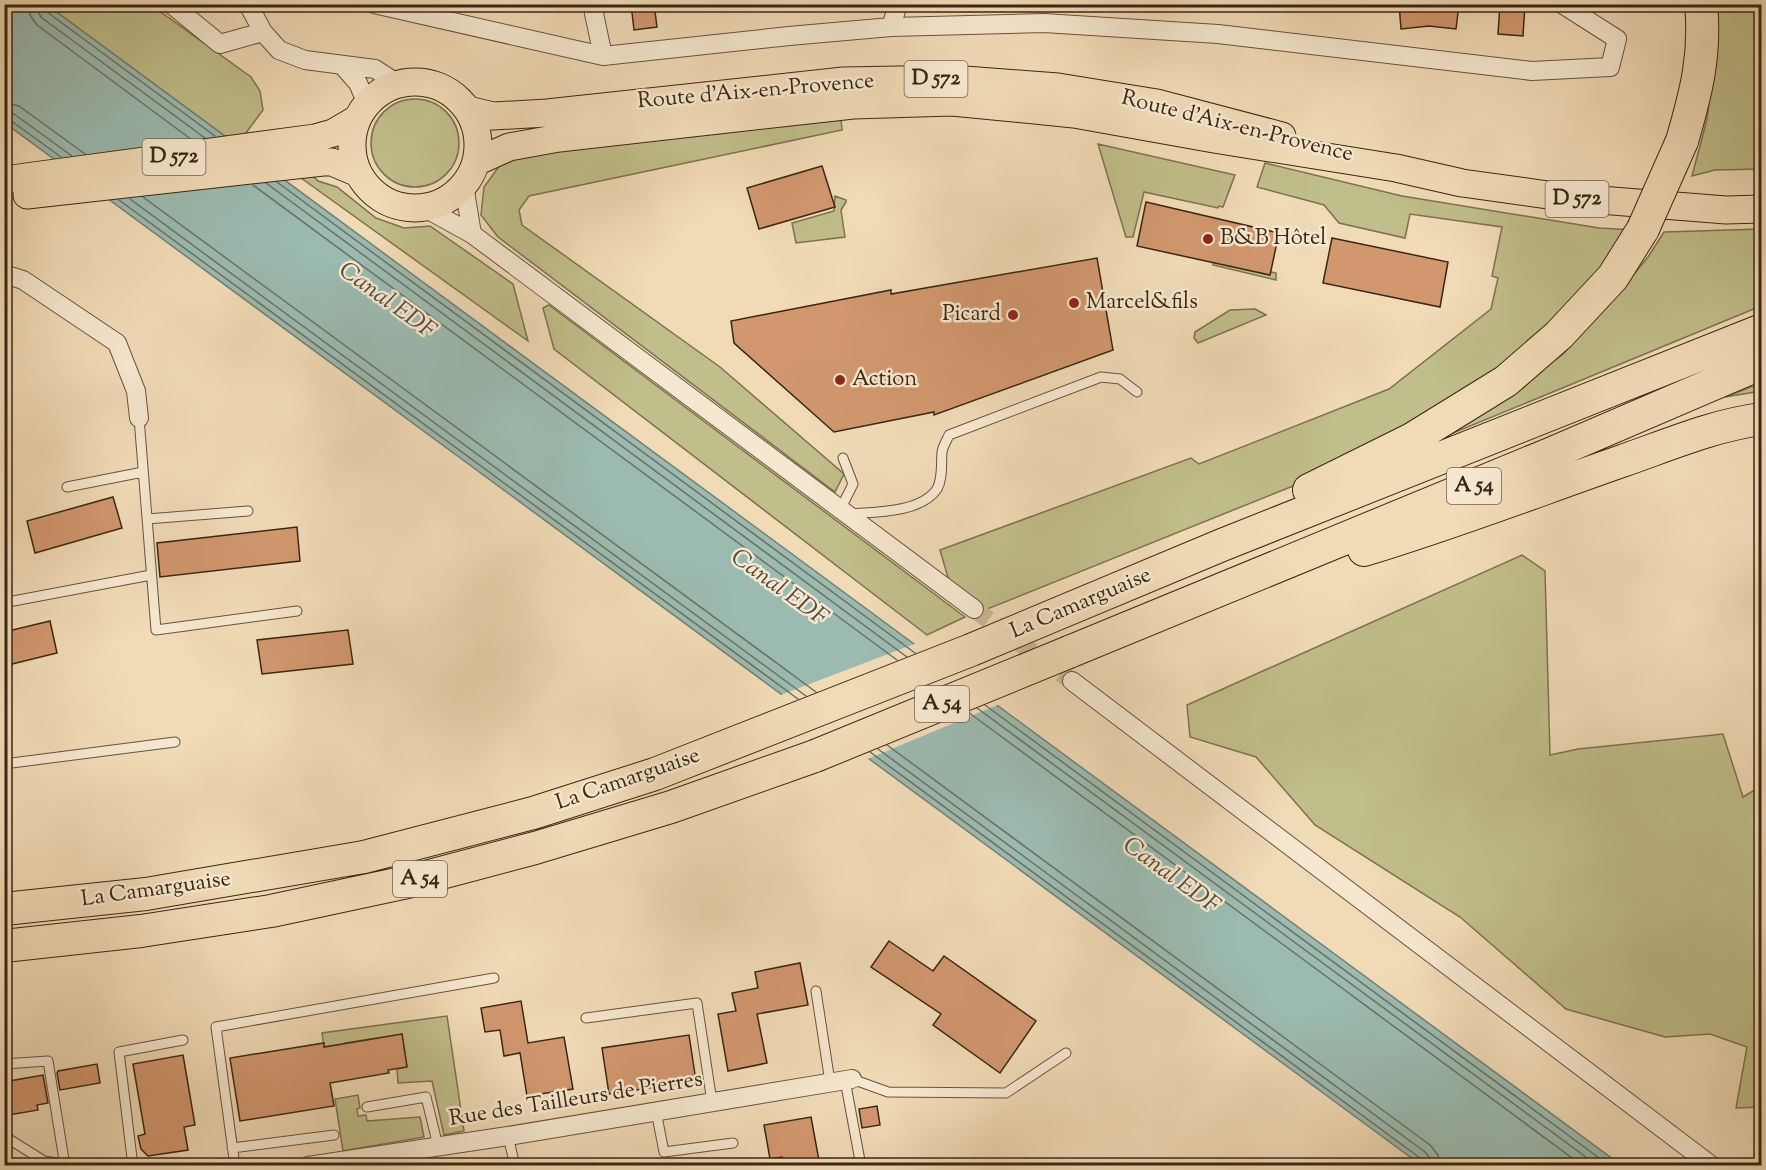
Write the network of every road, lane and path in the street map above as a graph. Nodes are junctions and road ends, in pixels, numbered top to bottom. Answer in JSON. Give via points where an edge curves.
{"nodes":[{"id":1,"x":171,"y":4,"type":"edge"},
{"id":2,"x":248,"y":4,"type":"edge"},
{"id":3,"x":375,"y":4,"type":"edge"},
{"id":4,"x":592,"y":4,"type":"edge"},
{"id":5,"x":898,"y":4,"type":"edge"},
{"id":6,"x":1562,"y":4,"type":"edge"},
{"id":7,"x":1701,"y":4,"type":"edge"},
{"id":8,"x":891,"y":27,"type":"junction"},
{"id":9,"x":263,"y":32,"type":"junction"},
{"id":10,"x":603,"y":56,"type":"junction"},
{"id":11,"x":342,"y":65,"type":"junction"},
{"id":12,"x":398,"y":84,"type":"junction"},
{"id":13,"x":468,"y":110,"type":"junction"},
{"id":14,"x":362,"y":112,"type":"junction"},
{"id":15,"x":319,"y":150,"type":"junction"},
{"id":16,"x":476,"y":162,"type":"junction"},
{"id":17,"x":1396,"y":168,"type":"junction"},
{"id":18,"x":358,"y":173,"type":"junction"},
{"id":19,"x":4,"y":180,"type":"edge"},
{"id":20,"x":464,"y":185,"type":"junction"},
{"id":21,"x":4,"y":198,"type":"edge"},
{"id":22,"x":425,"y":208,"type":"junction"},
{"id":23,"x":1761,"y":209,"type":"edge"},
{"id":24,"x":472,"y":234,"type":"junction"},
{"id":25,"x":4,"y":274,"type":"edge"},
{"id":26,"x":1761,"y":330,"type":"edge"},
{"id":27,"x":1761,"y":363,"type":"edge"},
{"id":28,"x":1137,"y":392,"type":"dead end"},
{"id":29,"x":139,"y":418,"type":"joint"},
{"id":30,"x":1761,"y":419,"type":"edge"},
{"id":31,"x":843,"y":458,"type":"dead end"},
{"id":32,"x":143,"y":472,"type":"junction"},
{"id":33,"x":67,"y":487,"type":"dead end"},
{"id":34,"x":248,"y":511,"type":"dead end"},
{"id":35,"x":845,"y":511,"type":"junction"},
{"id":36,"x":147,"y":519,"type":"junction"},
{"id":37,"x":1227,"y":534,"type":"junction"},
{"id":38,"x":151,"y":575,"type":"junction"},
{"id":39,"x":8,"y":602,"type":"dead end"},
{"id":40,"x":1185,"y":604,"type":"junction"},
{"id":41,"x":974,"y":609,"type":"tunnel mouth"},
{"id":42,"x":297,"y":611,"type":"dead end"},
{"id":43,"x":1071,"y":667,"type":"junction"},
{"id":44,"x":766,"y":722,"type":"junction"},
{"id":45,"x":175,"y":742,"type":"dead end"},
{"id":46,"x":4,"y":764,"type":"edge"},
{"id":47,"x":4,"y":890,"type":"edge"},
{"id":48,"x":4,"y":909,"type":"edge"},
{"id":49,"x":4,"y":946,"type":"edge"},
{"id":50,"x":494,"y":978,"type":"dead end"},
{"id":51,"x":816,"y":991,"type":"dead end"},
{"id":52,"x":586,"y":1018,"type":"dead end"},
{"id":53,"x":183,"y":1040,"type":"dead end"},
{"id":54,"x":1066,"y":1053,"type":"dead end"},
{"id":55,"x":4,"y":1064,"type":"edge"},
{"id":56,"x":843,"y":1080,"type":"junction"},
{"id":57,"x":712,"y":1102,"type":"junction"},
{"id":58,"x":367,"y":1107,"type":"dead end"},
{"id":59,"x":656,"y":1111,"type":"junction"},
{"id":60,"x":334,"y":1135,"type":"dead end"},
{"id":61,"x":4,"y":1136,"type":"edge"},
{"id":62,"x":508,"y":1136,"type":"junction"},
{"id":63,"x":733,"y":1143,"type":"dead end"},
{"id":64,"x":438,"y":1146,"type":"junction"},
{"id":65,"x":232,"y":1148,"type":"junction"},
{"id":66,"x":415,"y":1158,"type":"edge"},
{"id":67,"x":65,"y":1165,"type":"edge"},
{"id":68,"x":133,"y":1166,"type":"edge"},
{"id":69,"x":235,"y":1166,"type":"edge"},
{"id":70,"x":308,"y":1166,"type":"edge"},
{"id":71,"x":515,"y":1166,"type":"edge"},
{"id":72,"x":861,"y":1166,"type":"edge"},
{"id":73,"x":1712,"y":1166,"type":"edge"}],
"edges":[{"from":1,"to":9,"type":"street","via":[[220,44]]},
{"from":2,"to":9,"type":"street"},
{"from":3,"to":10,"type":"street"},
{"from":4,"to":10,"type":"street"},
{"from":5,"to":8,"type":"street"},
{"from":6,"to":8,"type":"street","via":[[1617,39],[1610,67],[1532,71],[1218,34],[1044,23]]},
{"from":7,"to":37,"type":"highway","bridge":true,"via":[[1704,30],[1699,83],[1682,141],[1643,229],[1613,277],[1559,335],[1506,381],[1412,439]]},
{"from":8,"to":10,"type":"street"},
{"from":9,"to":11,"type":"street","via":[[279,50],[305,60]]},
{"from":11,"to":12,"type":"street","via":[[375,69]]},
{"from":11,"to":14,"type":"street","via":[[358,83]]},
{"from":12,"to":13,"type":"main road","via":[[418,82],[437,86]]},
{"from":12,"to":14,"type":"main road","via":[[381,92]]},
{"from":13,"to":16,"type":"main road","via":[[476,127]]},
{"from":13,"to":17,"type":"main road","name":"Route d'Aix-en-Provence","number":"D 572","via":[[493,116],[548,113],[843,81],[952,79],[1058,87],[1157,103]]},
{"from":14,"to":15,"type":"main road","number":"D 572","via":[[333,133]]},
{"from":14,"to":18,"type":"main road","via":[[352,137]]},
{"from":15,"to":18,"type":"main road","number":"D 572","via":[[332,162]]},
{"from":15,"to":19,"type":"main road","number":"D 572"},
{"from":15,"to":21,"type":"main road","number":"D 572"},
{"from":16,"to":17,"type":"main road","name":"Route d'Aix-en-Provence","number":"D 572","via":[[508,147],[559,138],[853,105],[952,102],[1074,114]]},
{"from":16,"to":20,"type":"main road"},
{"from":17,"to":23,"type":"main road","name":"Route d'Aix-en-Provence","number":"D 572","via":[[1462,183],[1562,197],[1726,210]]},
{"from":18,"to":22,"type":"main road","via":[[369,189],[386,201],[405,208]]},
{"from":20,"to":22,"type":"main road","via":[[444,202]]},
{"from":20,"to":24,"type":"street"},
{"from":22,"to":24,"type":"street"},
{"from":24,"to":35,"type":"street"},
{"from":25,"to":29,"type":"street","via":[[23,280],[117,344],[136,391]]},
{"from":26,"to":37,"type":"highway","number":"A 54"},
{"from":27,"to":40,"type":"highway","number":"A 54"},
{"from":28,"to":35,"type":"lane","via":[[1119,379],[1101,377],[949,435],[942,450],[937,489],[922,503],[895,510]]},
{"from":29,"to":32,"type":"lane"},
{"from":30,"to":40,"type":"highway","via":[[1736,422],[1410,536]]},
{"from":31,"to":35,"type":"lane","via":[[853,484]]},
{"from":32,"to":33,"type":"lane"},
{"from":32,"to":36,"type":"lane"},
{"from":34,"to":36,"type":"lane"},
{"from":35,"to":41,"type":"street"},
{"from":36,"to":38,"type":"lane"},
{"from":37,"to":44,"type":"highway","name":"La Camarguaise","number":"A 54","via":[[968,645]]},
{"from":38,"to":39,"type":"lane"},
{"from":38,"to":42,"type":"lane","via":[[156,630]]},
{"from":40,"to":43,"type":"highway","name":"La Camarguaise","number":"A 54"},
{"from":43,"to":49,"type":"highway","name":"La Camarguaise","number":"A 54","bridge":true,"via":[[671,807],[407,882],[271,911]]},
{"from":43,"to":73,"type":"street"},
{"from":44,"to":47,"type":"highway","via":[[444,820],[345,843],[138,877]]},
{"from":44,"to":48,"type":"highway","name":"La Camarguaise","number":"A 54","via":[[655,774],[533,813],[364,857],[146,894]]},
{"from":45,"to":46,"type":"lane"},
{"from":50,"to":65,"type":"lane","via":[[216,1027]]},
{"from":51,"to":56,"type":"lane"},
{"from":52,"to":57,"type":"lane","via":[[698,1004]]},
{"from":53,"to":68,"type":"lane","via":[[119,1052]]},
{"from":54,"to":56,"type":"lane","via":[[1006,1093],[888,1092]]},
{"from":55,"to":67,"type":"lane","via":[[48,1060]]},
{"from":56,"to":57,"type":"street","name":"Rue des Tailleurs de Pierres"},
{"from":56,"to":72,"type":"lane"},
{"from":57,"to":59,"type":"street","name":"Rue des Tailleurs de Pierres"},
{"from":58,"to":64,"type":"lane","via":[[426,1097]]},
{"from":59,"to":62,"type":"street","name":"Rue des Tailleurs de Pierres"},
{"from":59,"to":63,"type":"lane","via":[[664,1152]]},
{"from":60,"to":65,"type":"lane"},
{"from":61,"to":67,"type":"lane","via":[[44,1161]]},
{"from":62,"to":64,"type":"street","name":"Rue des Tailleurs de Pierres"},
{"from":62,"to":71,"type":"lane"},
{"from":64,"to":66,"type":"street","name":"Rue des Tailleurs de Pierres"},
{"from":65,"to":69,"type":"lane"},
{"from":66,"to":70,"type":"street","name":"Rue des Tailleurs de Pierres"}]}
